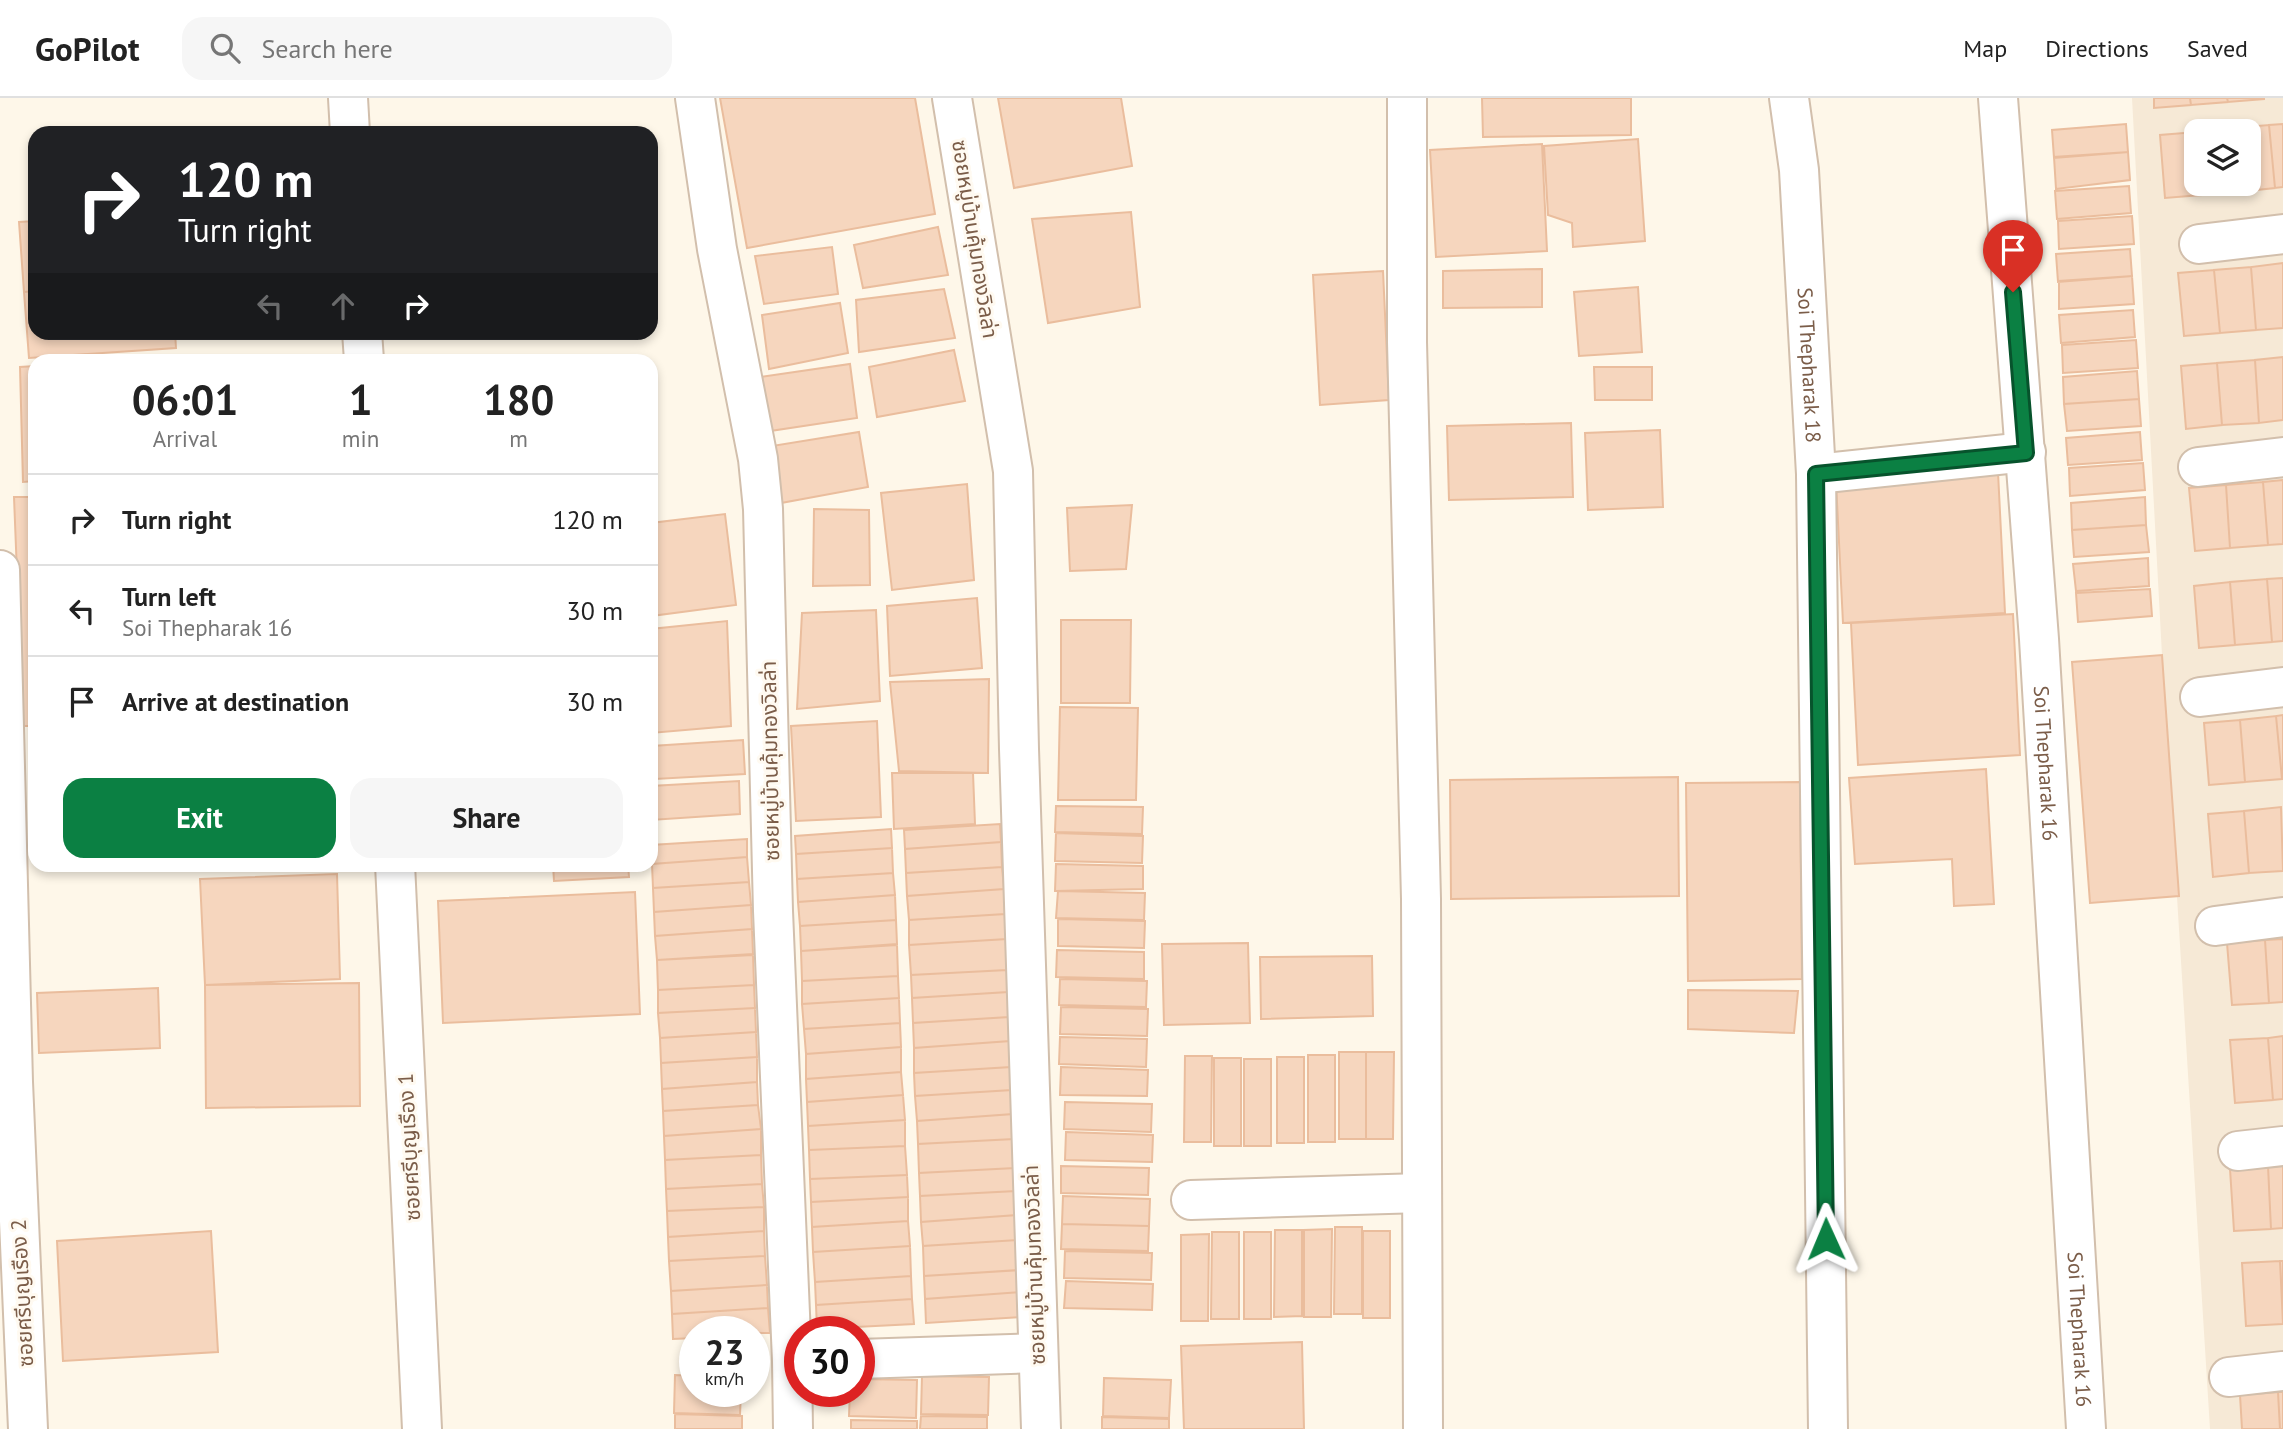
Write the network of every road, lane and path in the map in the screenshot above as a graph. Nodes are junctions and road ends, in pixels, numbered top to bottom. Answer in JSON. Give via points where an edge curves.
{"nodes":[{"id":1,"x":348,"y":98,"type":"edge"},
{"id":2,"x":695,"y":98,"type":"edge"},
{"id":3,"x":952,"y":98,"type":"edge"},
{"id":4,"x":1407,"y":98,"type":"edge"},
{"id":5,"x":1789,"y":98,"type":"edge"},
{"id":6,"x":1998,"y":98,"type":"edge"},
{"id":7,"x":350,"y":126,"type":"edge"},
{"id":8,"x":2283,"y":234,"type":"edge"},
{"id":9,"x":2199,"y":244,"type":"dead end"},
{"id":10,"x":2026,"y":453,"type":"junction"},
{"id":11,"x":2283,"y":457,"type":"edge"},
{"id":12,"x":2198,"y":467,"type":"dead end"},
{"id":13,"x":1816,"y":474,"type":"junction"},
{"id":14,"x":0,"y":570,"type":"edge"},
{"id":15,"x":2283,"y":687,"type":"edge"},
{"id":16,"x":2200,"y":696,"type":"dead end"},
{"id":17,"x":395,"y":872,"type":"edge"},
{"id":18,"x":2283,"y":918,"type":"edge"},
{"id":19,"x":2215,"y":926,"type":"dead end"},
{"id":20,"x":2283,"y":1146,"type":"edge"},
{"id":21,"x":2238,"y":1151,"type":"dead end"},
{"id":22,"x":1422,"y":1193,"type":"junction"},
{"id":23,"x":1191,"y":1200,"type":"dead end"},
{"id":24,"x":794,"y":1316,"type":"edge"},
{"id":25,"x":1037,"y":1353,"type":"junction"},
{"id":26,"x":875,"y":1358,"type":"edge"},
{"id":27,"x":2283,"y":1371,"type":"edge"},
{"id":28,"x":2229,"y":1377,"type":"dead end"},
{"id":29,"x":794,"y":1407,"type":"edge"},
{"id":30,"x":28,"y":1429,"type":"edge"},
{"id":31,"x":422,"y":1429,"type":"edge"},
{"id":32,"x":793,"y":1429,"type":"edge"},
{"id":33,"x":1041,"y":1429,"type":"edge"},
{"id":34,"x":1423,"y":1429,"type":"edge"},
{"id":35,"x":1828,"y":1429,"type":"edge"},
{"id":36,"x":2087,"y":1429,"type":"edge"}],
"edges":[{"from":1,"to":7,"type":"street"},
{"from":2,"to":24,"type":"street","name":"ซอยหมู่บ้านคุ้มทองวิลล่า","via":[[763,509],[773,911]]},
{"from":3,"to":25,"type":"street","name":"ซอยหมู่บ้านคุ้มทองวิลล่า","via":[[1013,471]]},
{"from":4,"to":22,"type":"street"},
{"from":5,"to":13,"type":"street","name":"Soi Thepharak 18","via":[[1799,170]]},
{"from":6,"to":10,"type":"street","name":"Soi Thepharak 16"},
{"from":8,"to":9,"type":"street"},
{"from":10,"to":13,"type":"street"},
{"from":10,"to":36,"type":"street","name":"Soi Thepharak 16"},
{"from":11,"to":12,"type":"street"},
{"from":13,"to":35,"type":"street","name":"Soi Thepharak 18"},
{"from":14,"to":30,"type":"street","name":"ซอยศรีบุญเรือง 2","via":[[13,1082]]},
{"from":15,"to":16,"type":"street"},
{"from":17,"to":31,"type":"street","name":"ซอยศรีบุญเรือง 1"},
{"from":18,"to":19,"type":"street"},
{"from":20,"to":21,"type":"street"},
{"from":22,"to":23,"type":"street"},
{"from":22,"to":34,"type":"street"},
{"from":25,"to":26,"type":"street"},
{"from":25,"to":33,"type":"street","name":"ซอยหมู่บ้านคุ้มทองวิลล่า"},
{"from":27,"to":28,"type":"street"},
{"from":29,"to":32,"type":"street","name":"ซอยหมู่บ้านคุ้มทองวิลล่า"}]}
